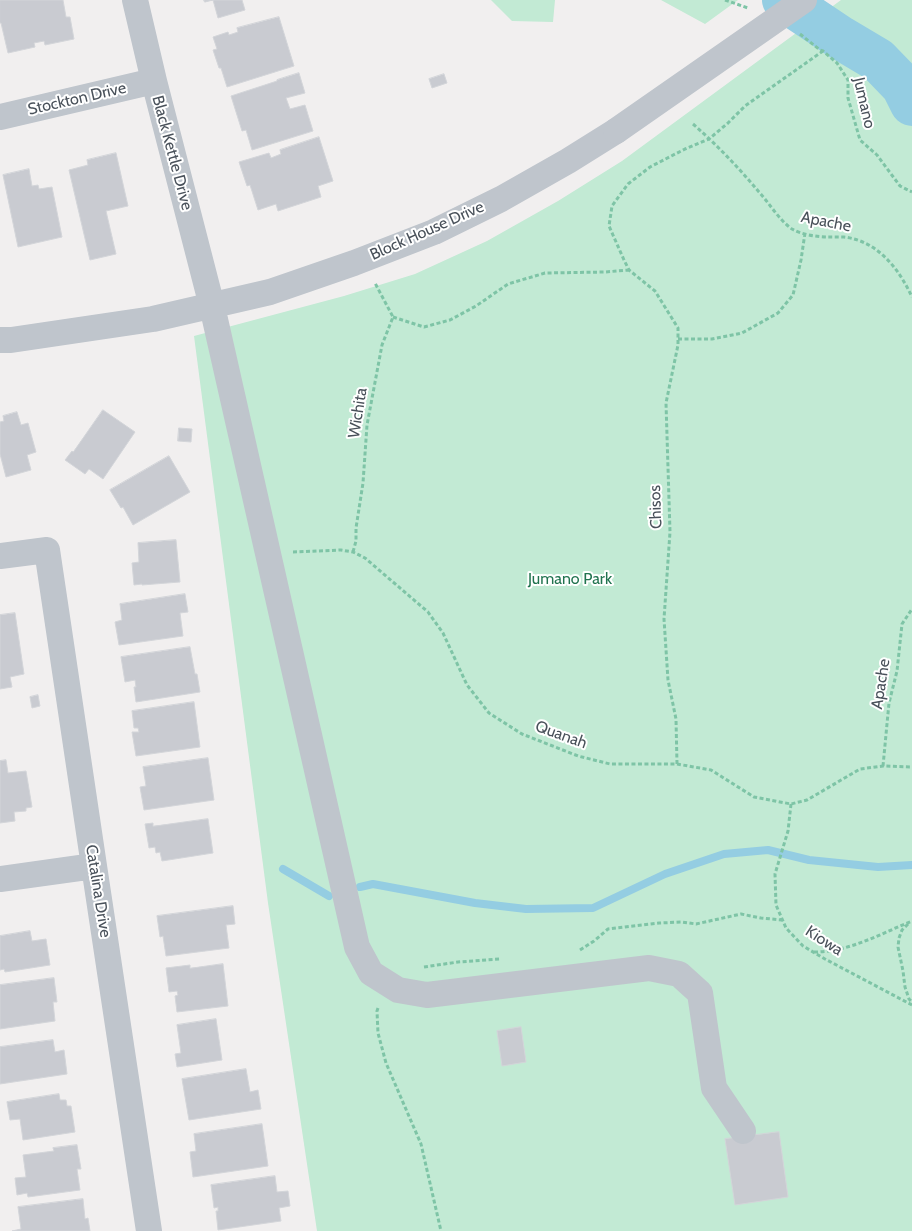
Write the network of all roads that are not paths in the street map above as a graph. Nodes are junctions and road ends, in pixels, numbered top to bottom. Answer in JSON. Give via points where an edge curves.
{"nodes":[{"id":1,"x":135,"y":0,"type":"edge"},
{"id":2,"x":804,"y":0,"type":"edge"},
{"id":3,"x":154,"y":81,"type":"junction"},
{"id":4,"x":0,"y":117,"type":"edge"},
{"id":5,"x":212,"y":306,"type":"junction"},
{"id":6,"x":0,"y":340,"type":"edge"},
{"id":7,"x":0,"y":556,"type":"edge"},
{"id":8,"x":94,"y":866,"type":"junction"},
{"id":9,"x":0,"y":879,"type":"edge"},
{"id":10,"x":743,"y":1131,"type":"dead end"},
{"id":11,"x":149,"y":1231,"type":"edge"}],
"edges":[{"from":1,"to":3,"type":"street","name":"Black Kettle Drive"},
{"from":2,"to":5,"type":"street","name":"Block House Drive","bridge":true,"via":[[616,131],[501,199],[434,232],[354,263],[270,292]]},
{"from":3,"to":4,"type":"street","name":"Stockton Drive"},
{"from":3,"to":5,"type":"street","name":"Black Kettle Drive"},
{"from":5,"to":6,"type":"street","name":"Block House Drive","via":[[153,319]]},
{"from":5,"to":10,"type":"street","name":"Black Kettle Drive","via":[[357,947],[371,973],[398,990],[427,995],[649,968],[679,974],[700,993],[714,1088]]},
{"from":7,"to":8,"type":"street","name":"Catalina Drive","via":[[47,550]]},
{"from":8,"to":9,"type":"street"},
{"from":8,"to":11,"type":"street","name":"Catalina Drive"}]}
